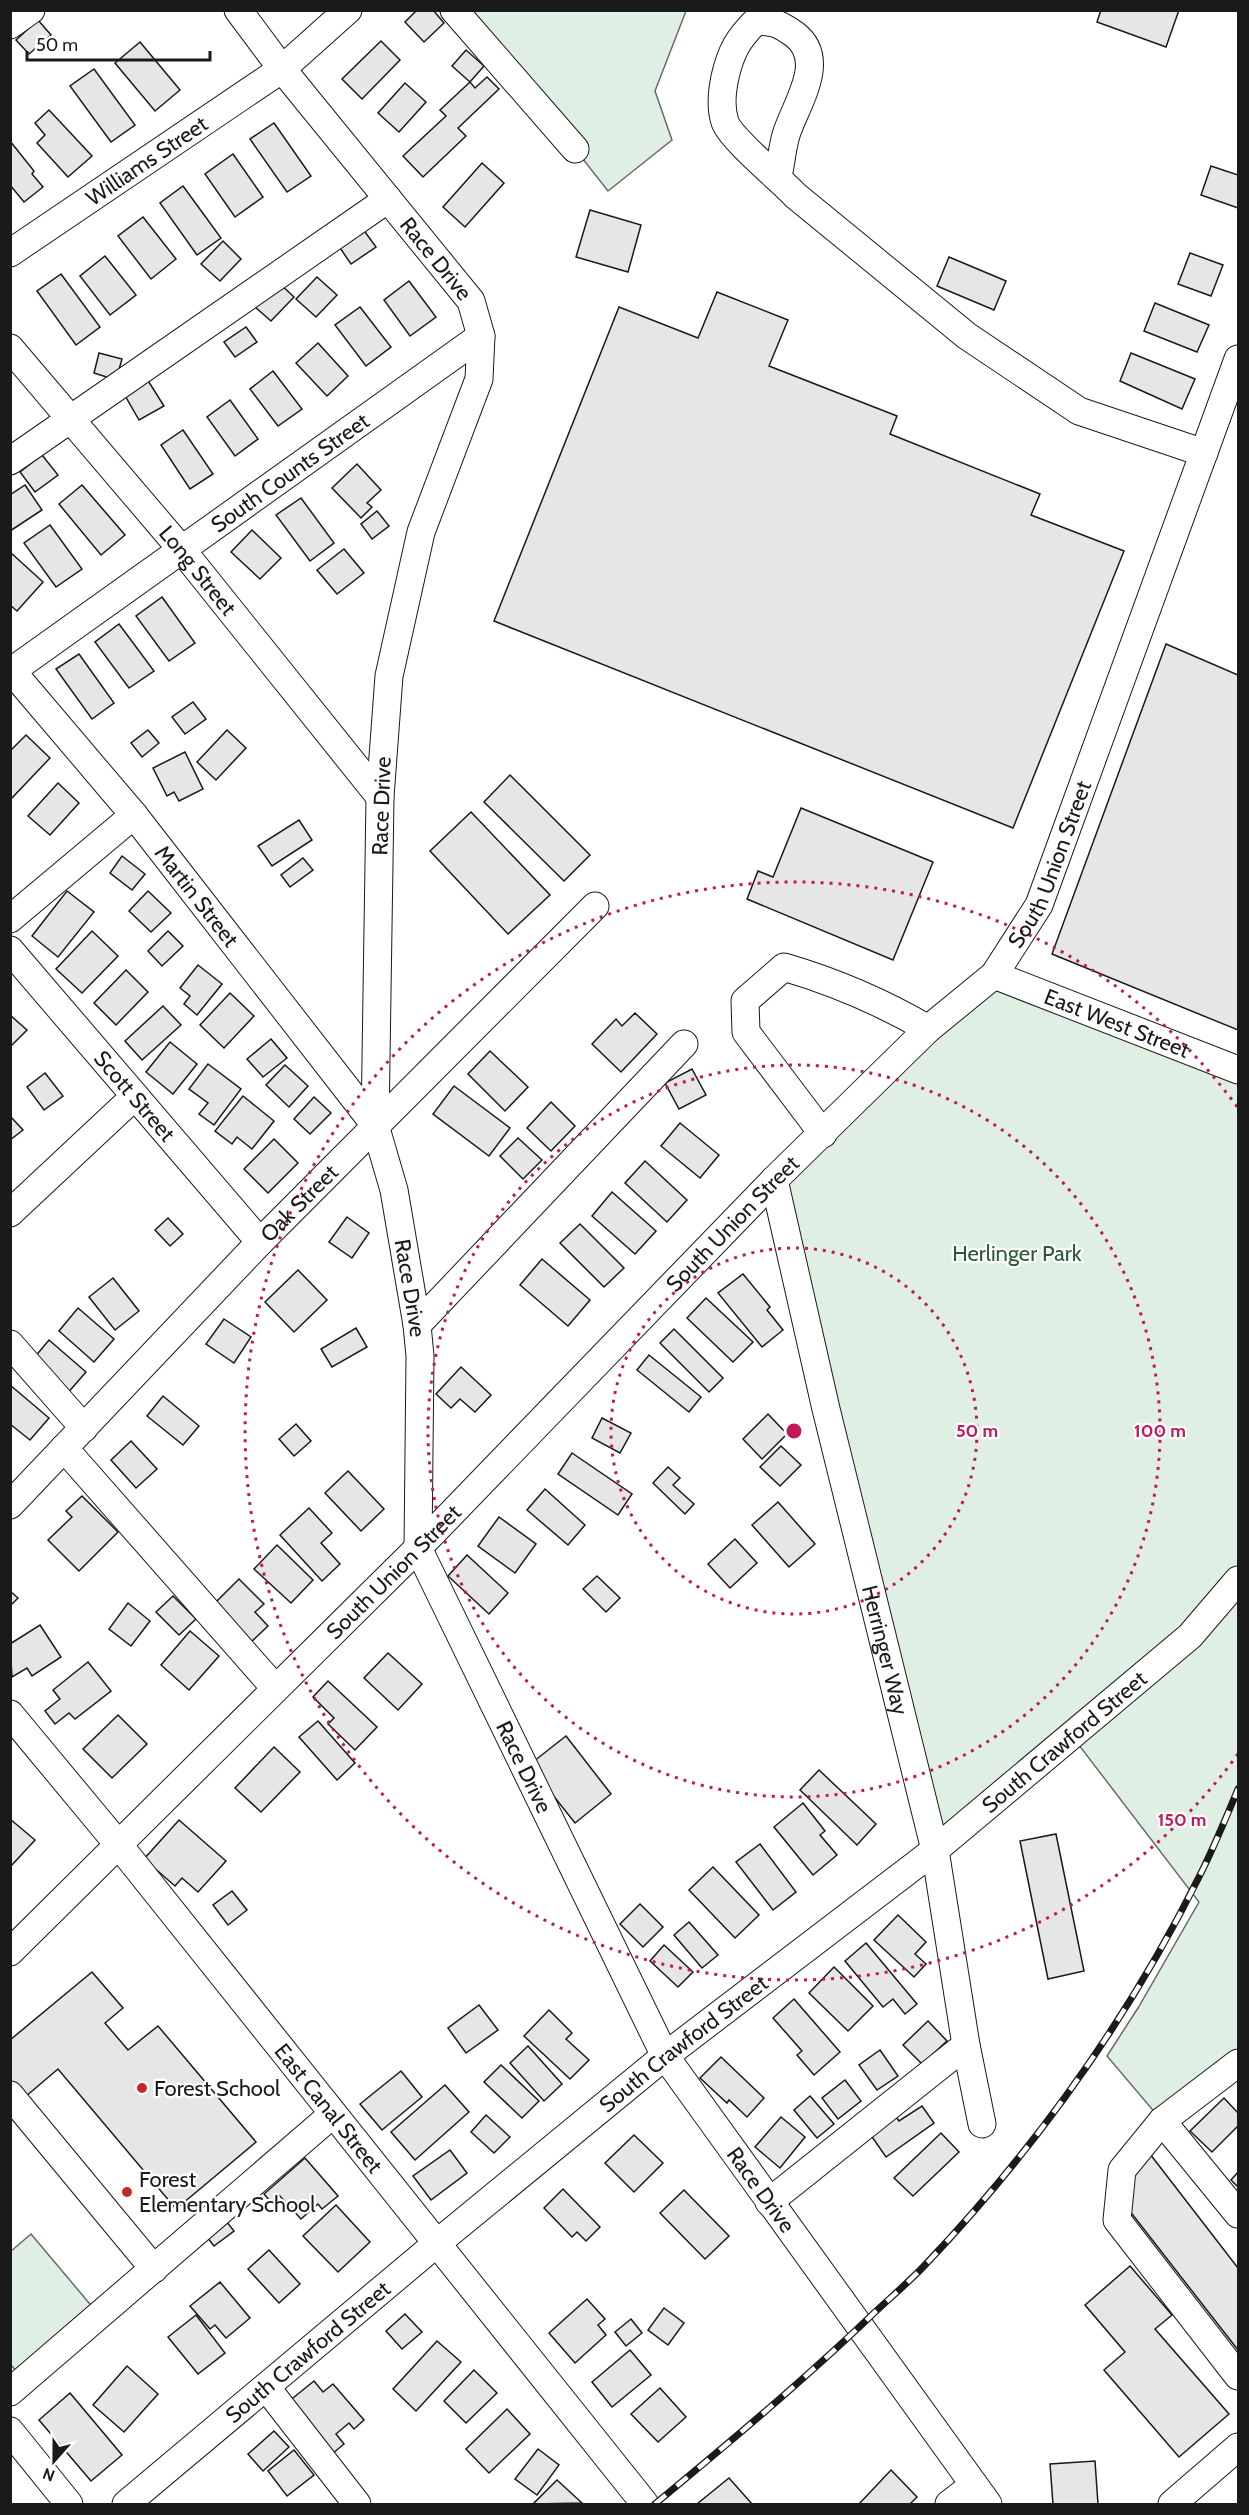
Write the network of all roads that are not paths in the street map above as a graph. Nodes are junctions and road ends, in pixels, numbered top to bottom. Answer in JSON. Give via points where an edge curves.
{"nodes":[{"id":1,"x":31,"y":10,"type":"edge"},
{"id":2,"x":238,"y":10,"type":"edge"},
{"id":3,"x":348,"y":10,"type":"edge"},
{"id":4,"x":453,"y":10,"type":"edge"},
{"id":5,"x":10,"y":26,"type":"edge"},
{"id":6,"x":282,"y":69,"type":"junction"},
{"id":7,"x":575,"y":148,"type":"dead end"},
{"id":8,"x":778,"y":177,"type":"junction"},
{"id":9,"x":388,"y":199,"type":"junction"},
{"id":10,"x":10,"y":253,"type":"edge"},
{"id":11,"x":480,"y":336,"type":"junction"},
{"id":12,"x":10,"y":348,"type":"edge"},
{"id":13,"x":1239,"y":359,"type":"edge"},
{"id":14,"x":70,"y":419,"type":"junction"},
{"id":15,"x":1204,"y":453,"type":"junction"},
{"id":16,"x":10,"y":461,"type":"edge"},
{"id":17,"x":182,"y":550,"type":"junction"},
{"id":18,"x":12,"y":670,"type":"edge"},
{"id":19,"x":380,"y":797,"type":"junction"},
{"id":20,"x":134,"y":815,"type":"junction"},
{"id":21,"x":595,"y":906,"type":"dead end"},
{"id":22,"x":10,"y":919,"type":"edge"},
{"id":23,"x":10,"y":950,"type":"edge"},
{"id":24,"x":994,"y":975,"type":"junction"},
{"id":25,"x":928,"y":1029,"type":"junction"},
{"id":26,"x":684,"y":1044,"type":"dead end"},
{"id":27,"x":1239,"y":1070,"type":"edge"},
{"id":28,"x":135,"y":1096,"type":"junction"},
{"id":29,"x":375,"y":1125,"type":"junction"},
{"id":30,"x":823,"y":1134,"type":"junction"},
{"id":31,"x":774,"y":1180,"type":"junction"},
{"id":32,"x":10,"y":1213,"type":"edge"},
{"id":33,"x":260,"y":1242,"type":"junction"},
{"id":34,"x":417,"y":1325,"type":"junction"},
{"id":35,"x":10,"y":1344,"type":"edge"},
{"id":36,"x":84,"y":1428,"type":"junction"},
{"id":37,"x":64,"y":1448,"type":"junction"},
{"id":38,"x":10,"y":1505,"type":"edge"},
{"id":39,"x":418,"y":1548,"type":"junction"},
{"id":40,"x":1239,"y":1580,"type":"edge"},
{"id":41,"x":275,"y":1688,"type":"junction"},
{"id":42,"x":10,"y":1714,"type":"edge"},
{"id":43,"x":118,"y":1844,"type":"junction"},
{"id":44,"x":935,"y":1850,"type":"junction"},
{"id":45,"x":10,"y":1952,"type":"edge"},
{"id":46,"x":966,"y":2045,"type":"junction"},
{"id":47,"x":665,"y":2056,"type":"junction"},
{"id":48,"x":1239,"y":2063,"type":"edge"},
{"id":49,"x":10,"y":2095,"type":"edge"},
{"id":50,"x":333,"y":2114,"type":"junction"},
{"id":51,"x":1162,"y":2121,"type":"junction"},
{"id":52,"x":982,"y":2124,"type":"dead end"},
{"id":53,"x":770,"y":2202,"type":"junction"},
{"id":54,"x":1239,"y":2214,"type":"edge"},
{"id":55,"x":436,"y":2244,"type":"junction"},
{"id":56,"x":154,"y":2269,"type":"junction"},
{"id":57,"x":1239,"y":2376,"type":"edge"},
{"id":58,"x":266,"y":2387,"type":"junction"},
{"id":59,"x":10,"y":2392,"type":"edge"},
{"id":60,"x":10,"y":2431,"type":"edge"},
{"id":61,"x":1235,"y":2456,"type":"edge"},
{"id":62,"x":981,"y":2495,"type":"edge"},
{"id":63,"x":637,"y":2502,"type":"edge"},
{"id":64,"x":69,"y":2505,"type":"edge"},
{"id":65,"x":126,"y":2505,"type":"edge"},
{"id":66,"x":357,"y":2505,"type":"edge"},
{"id":67,"x":949,"y":2505,"type":"edge"},
{"id":68,"x":1172,"y":2505,"type":"edge"}],
"edges":[{"from":1,"to":5,"type":"street"},
{"from":2,"to":6,"type":"street","name":"Race Drive"},
{"from":3,"to":6,"type":"street","name":"Williams Street"},
{"from":4,"to":7,"type":"street"},
{"from":6,"to":9,"type":"street","name":"Race Drive"},
{"from":6,"to":10,"type":"street","name":"Williams Street"},
{"from":8,"to":8,"type":"street","via":[[725,124],[721,96],[738,39],[756,21],[776,22],[800,39],[810,62],[802,99],[786,135]]},
{"from":8,"to":15,"type":"street","via":[[967,336],[1079,411]]},
{"from":9,"to":11,"type":"street","name":"Race Drive","via":[[471,301]]},
{"from":9,"to":14,"type":"street"},
{"from":11,"to":17,"type":"street","name":"South Counts Street"},
{"from":11,"to":19,"type":"street","name":"Race Drive","via":[[479,379],[421,532],[389,676]]},
{"from":12,"to":14,"type":"street","name":"Long Street"},
{"from":13,"to":15,"type":"street","name":"South Union Street"},
{"from":14,"to":16,"type":"street"},
{"from":14,"to":17,"type":"street","name":"Long Street"},
{"from":15,"to":24,"type":"street","name":"South Union Street","via":[[1039,905]]},
{"from":17,"to":18,"type":"street","name":"South Counts Street"},
{"from":17,"to":19,"type":"street","name":"Long Street"},
{"from":18,"to":20,"type":"street","name":"Martin Street"},
{"from":19,"to":29,"type":"street","name":"Race Drive"},
{"from":20,"to":22,"type":"street"},
{"from":20,"to":29,"type":"street","name":"Martin Street"},
{"from":21,"to":29,"type":"street","name":"Oak Street"},
{"from":23,"to":28,"type":"street","name":"Scott Street"},
{"from":24,"to":25,"type":"street","name":"South Union Street"},
{"from":24,"to":27,"type":"street","name":"East West Street"},
{"from":25,"to":30,"type":"street","name":"South Union Street"},
{"from":25,"to":30,"type":"street","via":[[856,992],[784,967],[745,1001],[746,1032]]},
{"from":26,"to":34,"type":"street"},
{"from":28,"to":32,"type":"street"},
{"from":28,"to":33,"type":"street","name":"Scott Street"},
{"from":29,"to":33,"type":"street","name":"Oak Street"},
{"from":29,"to":34,"type":"street","name":"Race Drive","via":[[394,1190]]},
{"from":30,"to":31,"type":"street","name":"South Union Street"},
{"from":31,"to":39,"type":"street","name":"South Union Street"},
{"from":31,"to":44,"type":"street","name":"Herringer Way"},
{"from":33,"to":36,"type":"street","name":"Oak Street"},
{"from":34,"to":39,"type":"street","name":"Race Drive"},
{"from":35,"to":36,"type":"street"},
{"from":36,"to":37,"type":"street","name":"Oak Street"},
{"from":37,"to":38,"type":"street","name":"Oak Street"},
{"from":37,"to":41,"type":"street"},
{"from":39,"to":41,"type":"street","name":"South Union Street"},
{"from":39,"to":47,"type":"street","name":"Race Drive"},
{"from":40,"to":44,"type":"street","name":"South Crawford Street","via":[[1190,1636]]},
{"from":41,"to":43,"type":"street","name":"South Union Street"},
{"from":42,"to":43,"type":"street","name":"East Canal Street"},
{"from":43,"to":45,"type":"street","name":"South Union Street"},
{"from":43,"to":50,"type":"street","name":"East Canal Street"},
{"from":44,"to":46,"type":"street","name":"Herringer Way"},
{"from":44,"to":47,"type":"street","name":"South Crawford Street"},
{"from":46,"to":52,"type":"street","name":"Herringer Way"},
{"from":46,"to":53,"type":"street"},
{"from":47,"to":53,"type":"street","name":"Race Drive"},
{"from":47,"to":55,"type":"street","name":"South Crawford Street"},
{"from":48,"to":51,"type":"street"},
{"from":49,"to":56,"type":"street"},
{"from":50,"to":55,"type":"street","name":"East Canal Street"},
{"from":50,"to":56,"type":"street"},
{"from":51,"to":54,"type":"street"},
{"from":51,"to":57,"type":"street","via":[[1122,2170],[1117,2220]]},
{"from":53,"to":62,"type":"street","name":"Race Drive"},
{"from":55,"to":58,"type":"street","name":"South Crawford Street"},
{"from":55,"to":63,"type":"street","name":"East Canal Street"},
{"from":56,"to":59,"type":"street"},
{"from":58,"to":65,"type":"street","name":"South Crawford Street"},
{"from":58,"to":66,"type":"street"},
{"from":60,"to":64,"type":"street"},
{"from":61,"to":68,"type":"street"},
{"from":62,"to":67,"type":"street"}]}
